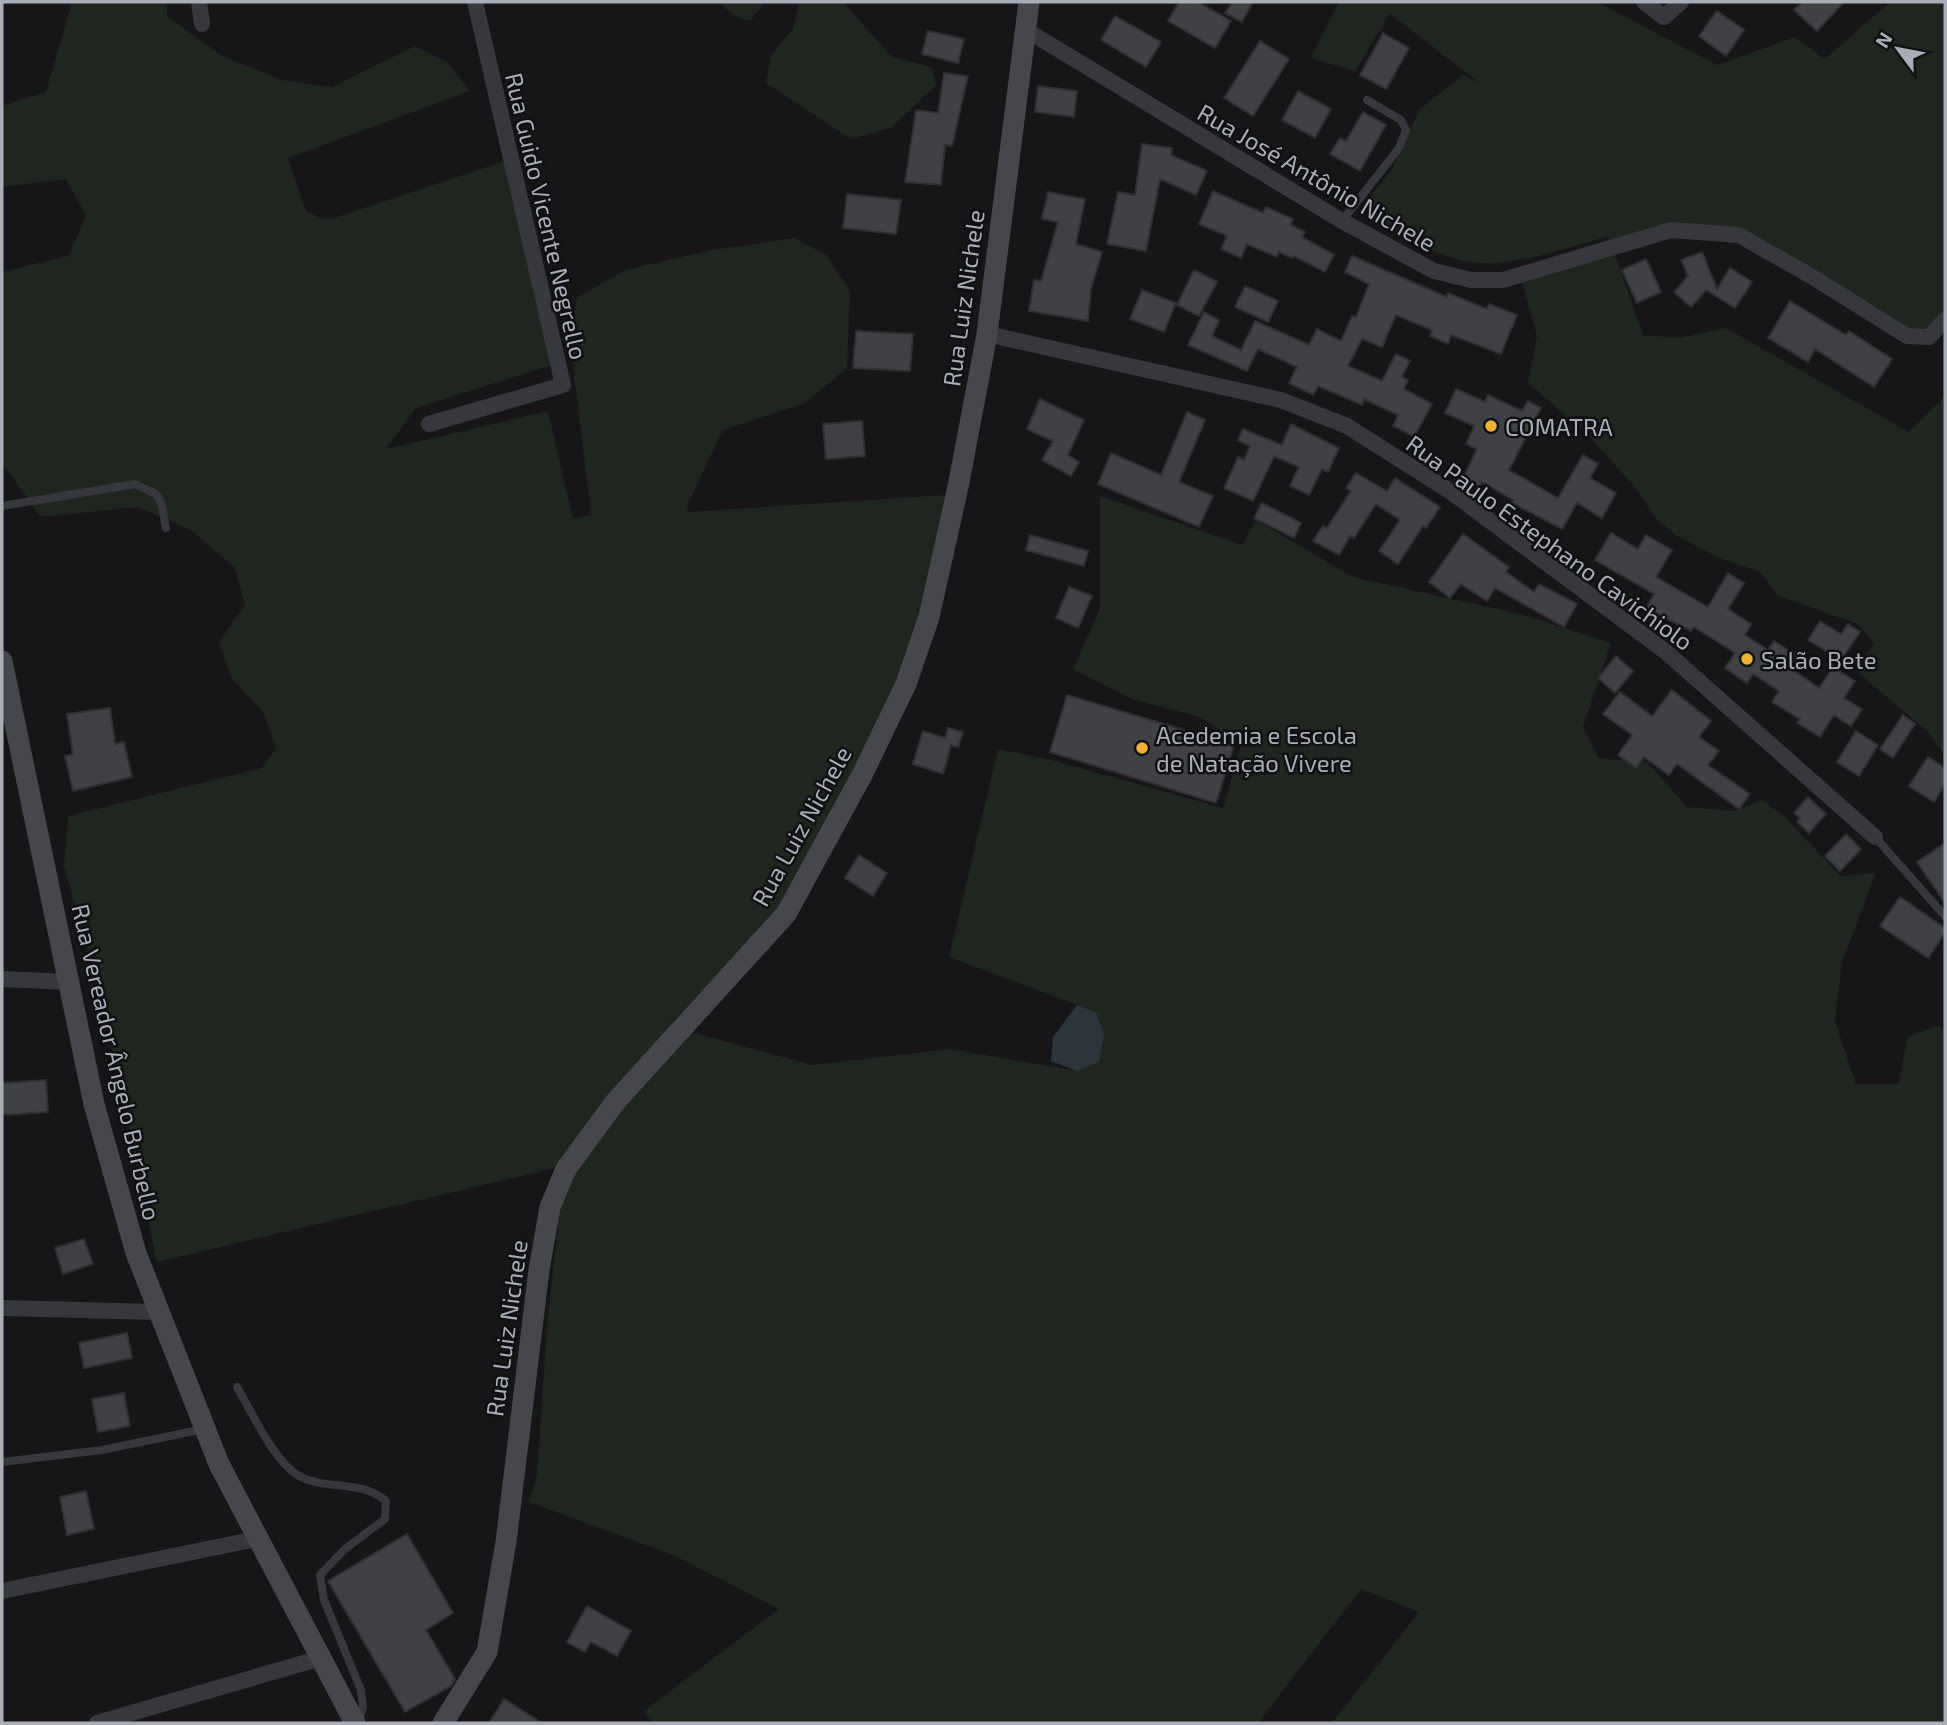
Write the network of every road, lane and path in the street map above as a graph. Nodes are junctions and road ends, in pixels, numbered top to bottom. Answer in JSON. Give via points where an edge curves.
{"nodes":[{"id":1,"x":199,"y":2,"type":"edge"},
{"id":2,"x":475,"y":2,"type":"edge"},
{"id":3,"x":1029,"y":2,"type":"edge"},
{"id":4,"x":1644,"y":2,"type":"edge"},
{"id":5,"x":1681,"y":2,"type":"edge"},
{"id":6,"x":202,"y":24,"type":"dead end"},
{"id":7,"x":1026,"y":30,"type":"junction"},
{"id":8,"x":1367,"y":100,"type":"dead end"},
{"id":9,"x":1342,"y":221,"type":"junction"},
{"id":10,"x":1945,"y":320,"type":"edge"},
{"id":11,"x":987,"y":334,"type":"junction"},
{"id":12,"x":429,"y":424,"type":"dead end"},
{"id":13,"x":2,"y":506,"type":"edge"},
{"id":14,"x":166,"y":527,"type":"dead end"},
{"id":15,"x":2,"y":661,"type":"edge"},
{"id":16,"x":7,"y":716,"type":"edge"},
{"id":17,"x":1875,"y":837,"type":"joint"},
{"id":18,"x":1945,"y":916,"type":"edge"},
{"id":19,"x":2,"y":979,"type":"edge"},
{"id":20,"x":69,"y":982,"type":"junction"},
{"id":21,"x":2,"y":1308,"type":"edge"},
{"id":22,"x":157,"y":1312,"type":"junction"},
{"id":23,"x":237,"y":1387,"type":"dead end"},
{"id":24,"x":204,"y":1429,"type":"junction"},
{"id":25,"x":2,"y":1462,"type":"edge"},
{"id":26,"x":256,"y":1539,"type":"junction"},
{"id":27,"x":2,"y":1591,"type":"edge"},
{"id":28,"x":321,"y":1658,"type":"junction"},
{"id":29,"x":97,"y":1723,"type":"edge"},
{"id":30,"x":357,"y":1723,"type":"edge"},
{"id":31,"x":443,"y":1723,"type":"edge"}],
"edges":[{"from":1,"to":6,"type":"street"},
{"from":2,"to":12,"type":"street","name":"Rua Guido Vicente Negrello","via":[[563,385]]},
{"from":3,"to":7,"type":"street","name":"Rua Luiz Nichele"},
{"from":4,"to":5,"type":"street","via":[[1664,17]]},
{"from":7,"to":9,"type":"street","name":"Rua José Antônio Nichele"},
{"from":7,"to":11,"type":"street","name":"Rua Luiz Nichele"},
{"from":8,"to":9,"type":"lane","via":[[1401,120],[1406,130],[1399,148]]},
{"from":9,"to":10,"type":"street","name":"Rua José Antônio Nichele","via":[[1434,271],[1471,280],[1503,280],[1671,230],[1739,235],[1907,336],[1929,337]]},
{"from":11,"to":17,"type":"street","name":"Rua Paulo Estephano Cavichiolo","via":[[1281,400],[1346,426],[1451,492],[1665,652]]},
{"from":11,"to":31,"type":"street","name":"Rua Luiz Nichele","via":[[929,617],[906,684],[862,775],[786,914],[616,1101],[566,1169],[550,1207],[487,1652]]},
{"from":13,"to":14,"type":"lane","via":[[135,484],[156,494]]},
{"from":15,"to":16,"type":"street","name":"Rua Vereador Ângelo Burbello"},
{"from":16,"to":20,"type":"street","name":"Rua Vereador Ângelo Burbello"},
{"from":17,"to":18,"type":"lane"},
{"from":19,"to":20,"type":"street"},
{"from":20,"to":22,"type":"street","name":"Rua Vereador Ângelo Burbello","via":[[112,1176]]},
{"from":21,"to":22,"type":"street"},
{"from":22,"to":24,"type":"street","name":"Rua Vereador Ângelo Burbello"},
{"from":23,"to":30,"type":"lane","via":[[282,1461],[299,1476],[374,1490],[386,1501],[385,1519],[320,1574],[324,1600],[360,1690],[363,1707]]},
{"from":24,"to":25,"type":"lane","via":[[102,1450]]},
{"from":24,"to":26,"type":"street","name":"Rua Vereador Ângelo Burbello"},
{"from":26,"to":27,"type":"street"},
{"from":26,"to":28,"type":"street","name":"Rua Vereador Ângelo Burbello"},
{"from":28,"to":29,"type":"street"},
{"from":28,"to":30,"type":"street","name":"Rua Vereador Ângelo Burbello"}]}
